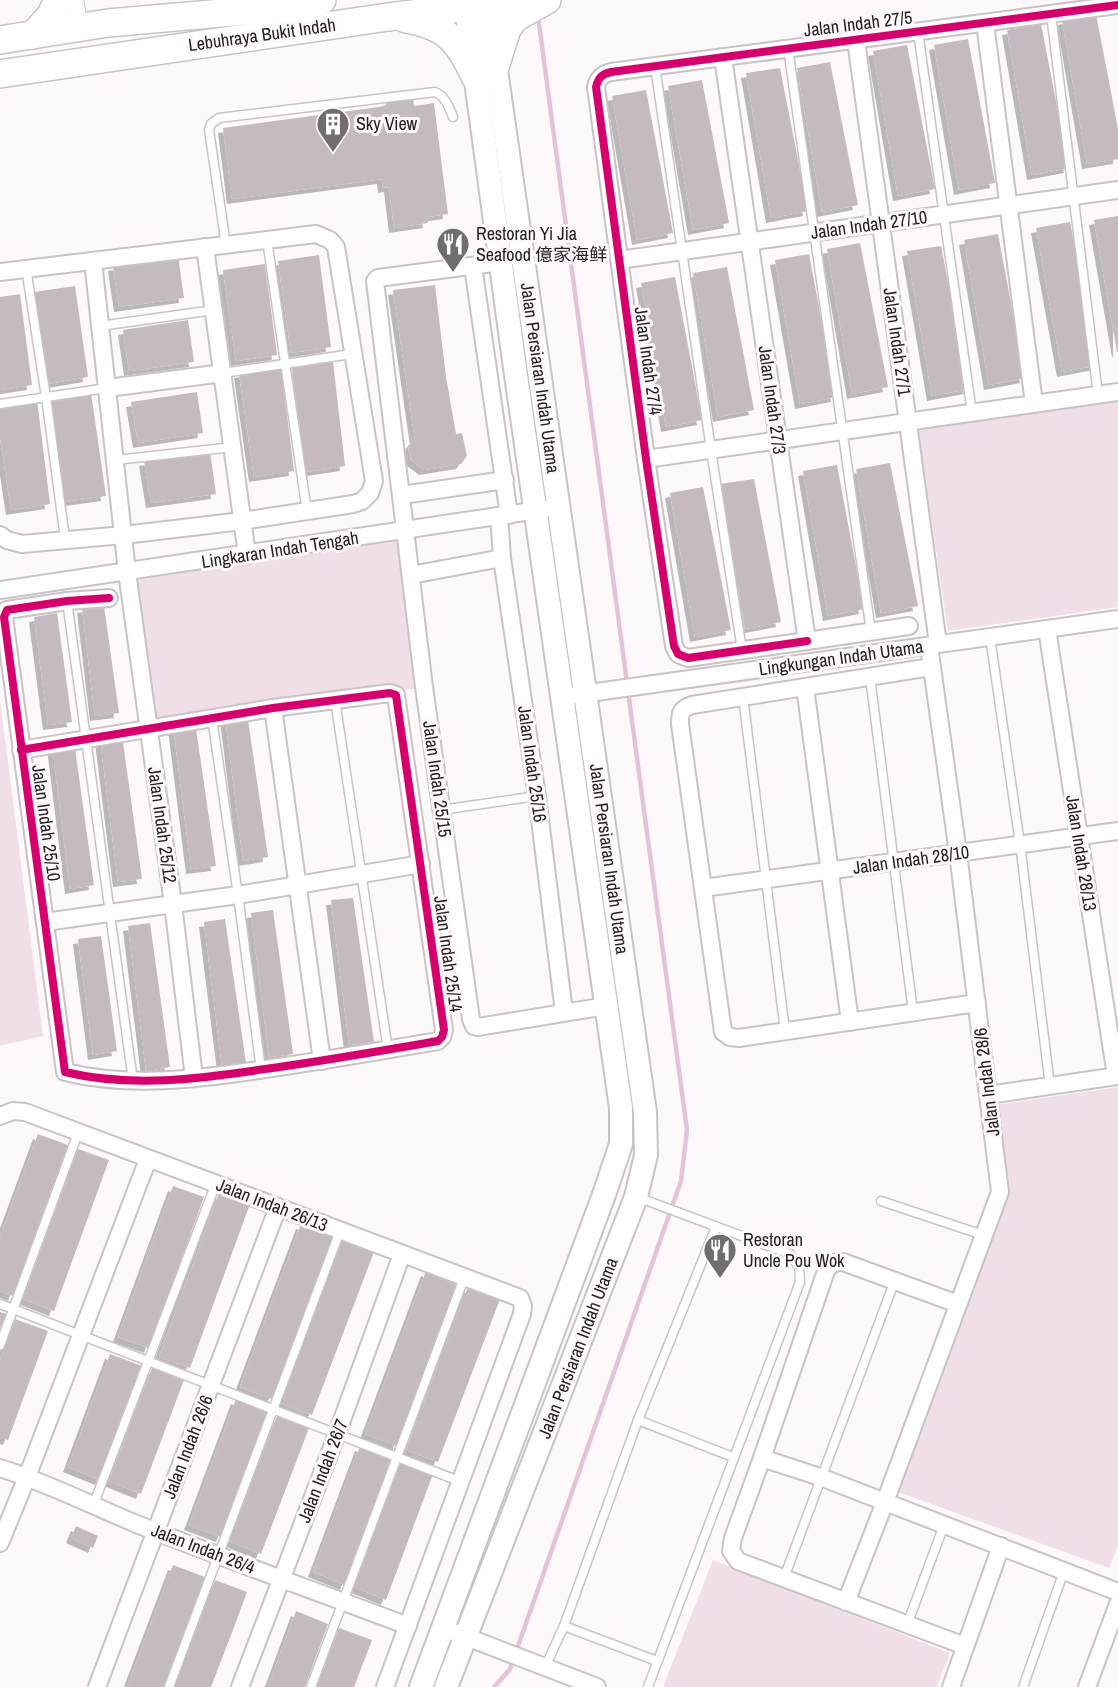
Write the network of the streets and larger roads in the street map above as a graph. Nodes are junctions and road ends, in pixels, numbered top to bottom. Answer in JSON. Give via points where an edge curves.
{"nodes":[{"id":1,"x":59,"y":0,"type":"edge"},
{"id":2,"x":73,"y":0,"type":"edge"},
{"id":3,"x":322,"y":0,"type":"edge"},
{"id":4,"x":547,"y":0,"type":"edge"},
{"id":5,"x":476,"y":3,"type":"edge"},
{"id":6,"x":518,"y":7,"type":"edge"},
{"id":7,"x":1118,"y":8,"type":"edge"},
{"id":8,"x":388,"y":17,"type":"junction"},
{"id":9,"x":108,"y":23,"type":"junction"},
{"id":10,"x":985,"y":23,"type":"junction"},
{"id":11,"x":72,"y":32,"type":"junction"},
{"id":12,"x":33,"y":35,"type":"junction"},
{"id":13,"x":0,"y":40,"type":"edge"},
{"id":14,"x":856,"y":40,"type":"junction"},
{"id":15,"x":723,"y":57,"type":"junction"},
{"id":16,"x":106,"y":59,"type":"junction"},
{"id":17,"x":37,"y":69,"type":"junction"},
{"id":18,"x":485,"y":73,"type":"junction"},
{"id":19,"x":0,"y":74,"type":"edge"},
{"id":20,"x":603,"y":74,"type":"joint"},
{"id":21,"x":1118,"y":190,"type":"edge"},
{"id":22,"x":1009,"y":205,"type":"junction"},
{"id":23,"x":881,"y":223,"type":"junction"},
{"id":24,"x":749,"y":242,"type":"junction"},
{"id":25,"x":205,"y":247,"type":"junction"},
{"id":26,"x":619,"y":260,"type":"junction"},
{"id":27,"x":93,"y":261,"type":"junction"},
{"id":28,"x":501,"y":262,"type":"junction"},
{"id":29,"x":473,"y":266,"type":"junction"},
{"id":30,"x":0,"y":272,"type":"edge"},
{"id":31,"x":223,"y":373,"type":"junction"},
{"id":32,"x":108,"y":388,"type":"junction"},
{"id":33,"x":1118,"y":392,"type":"edge"},
{"id":34,"x":1034,"y":404,"type":"junction"},
{"id":35,"x":908,"y":422,"type":"junction"},
{"id":36,"x":777,"y":440,"type":"junction"},
{"id":37,"x":646,"y":459,"type":"junction"},
{"id":38,"x":505,"y":480,"type":"junction"},
{"id":39,"x":402,"y":495,"type":"junction"},
{"id":40,"x":559,"y":507,"type":"junction"},
{"id":41,"x":536,"y":510,"type":"junction"},
{"id":42,"x":504,"y":515,"type":"junction"},
{"id":43,"x":242,"y":521,"type":"junction"},
{"id":44,"x":406,"y":530,"type":"junction"},
{"id":45,"x":0,"y":535,"type":"edge"},
{"id":46,"x":124,"y":535,"type":"junction"},
{"id":47,"x":247,"y":555,"type":"junction"},
{"id":48,"x":502,"y":558,"type":"junction"},
{"id":49,"x":127,"y":572,"type":"junction"},
{"id":50,"x":411,"y":575,"type":"junction"},
{"id":51,"x":0,"y":590,"type":"edge"},
{"id":52,"x":109,"y":598,"type":"dead end"},
{"id":53,"x":1118,"y":619,"type":"edge"},
{"id":54,"x":909,"y":626,"type":"dead end"},
{"id":55,"x":1047,"y":629,"type":"junction"},
{"id":56,"x":807,"y":641,"type":"junction"},
{"id":57,"x":933,"y":645,"type":"junction"},
{"id":58,"x":931,"y":668,"type":"junction"},
{"id":59,"x":805,"y":687,"type":"junction"},
{"id":60,"x":586,"y":694,"type":"junction"},
{"id":61,"x":563,"y":697,"type":"junction"},
{"id":62,"x":273,"y":708,"type":"junction"},
{"id":63,"x":148,"y":728,"type":"junction"},
{"id":64,"x":21,"y":750,"type":"junction"},
{"id":65,"x":1118,"y":831,"type":"edge"},
{"id":66,"x":1079,"y":836,"type":"junction"},
{"id":67,"x":958,"y":853,"type":"junction"},
{"id":68,"x":421,"y":864,"type":"junction"},
{"id":69,"x":830,"y":871,"type":"junction"},
{"id":70,"x":298,"y":885,"type":"junction"},
{"id":71,"x":703,"y":888,"type":"junction"},
{"id":72,"x":173,"y":904,"type":"junction"},
{"id":73,"x":45,"y":922,"type":"junction"},
{"id":74,"x":977,"y":1003,"type":"junction"},
{"id":75,"x":606,"y":1006,"type":"junction"},
{"id":76,"x":564,"y":1012,"type":"junction"},
{"id":77,"x":850,"y":1022,"type":"junction"},
{"id":78,"x":322,"y":1061,"type":"junction"},
{"id":79,"x":65,"y":1072,"type":"joint"},
{"id":80,"x":1117,"y":1076,"type":"edge"},
{"id":81,"x":194,"y":1078,"type":"junction"},
{"id":82,"x":988,"y":1095,"type":"junction"},
{"id":83,"x":0,"y":1116,"type":"edge"},
{"id":84,"x":148,"y":1159,"type":"junction"},
{"id":85,"x":278,"y":1207,"type":"junction"},
{"id":86,"x":402,"y":1254,"type":"junction"},
{"id":87,"x":958,"y":1304,"type":"junction"},
{"id":88,"x":762,"y":1458,"type":"junction"},
{"id":89,"x":0,"y":1468,"type":"edge"},
{"id":90,"x":27,"y":1477,"type":"junction"},
{"id":91,"x":885,"y":1502,"type":"junction"},
{"id":92,"x":156,"y":1531,"type":"junction"},
{"id":93,"x":0,"y":1543,"type":"edge"},
{"id":94,"x":1001,"y":1546,"type":"junction"},
{"id":95,"x":282,"y":1579,"type":"junction"},
{"id":96,"x":1118,"y":1592,"type":"edge"},
{"id":97,"x":846,"y":1602,"type":"junction"},
{"id":98,"x":1118,"y":1604,"type":"edge"},
{"id":99,"x":408,"y":1626,"type":"junction"},
{"id":100,"x":443,"y":1628,"type":"junction"},
{"id":101,"x":465,"y":1637,"type":"junction"},
{"id":102,"x":966,"y":1646,"type":"junction"},
{"id":103,"x":97,"y":1687,"type":"edge"},
{"id":104,"x":240,"y":1687,"type":"edge"},
{"id":105,"x":385,"y":1687,"type":"edge"},
{"id":106,"x":421,"y":1687,"type":"edge"},
{"id":107,"x":446,"y":1687,"type":"edge"},
{"id":108,"x":597,"y":1687,"type":"edge"},
{"id":109,"x":951,"y":1687,"type":"edge"},
{"id":110,"x":1087,"y":1687,"type":"edge"}],
"edges":[{"from":1,"to":11,"type":"street"},
{"from":1,"to":12,"type":"highway"},
{"from":2,"to":9,"type":"highway","via":[[86,13]]},
{"from":2,"to":11,"type":"street"},
{"from":3,"to":9,"type":"highway","name":"Lebuhraya Bukit Indah","via":[[268,9]]},
{"from":4,"to":6,"type":"highway"},
{"from":5,"to":6,"type":"highway","name":"Lebuhraya Bukit Indah"},
{"from":5,"to":8,"type":"highway","name":"Lebuhraya Bukit Indah"},
{"from":5,"to":18,"type":"main road","name":"Jalan Persiaran Indah Utama"},
{"from":6,"to":18,"type":"highway"},
{"from":7,"to":10,"type":"street","name":"Jalan Indah 27/5"},
{"from":8,"to":16,"type":"highway","name":"Lebuhraya Bukit Indah"},
{"from":8,"to":18,"type":"highway","via":[[423,22],[444,30]]},
{"from":9,"to":11,"type":"highway","name":"Lebuhraya Bukit Indah"},
{"from":10,"to":14,"type":"street","name":"Jalan Indah 27/5"},
{"from":10,"to":22,"type":"street"},
{"from":11,"to":12,"type":"highway","name":"Lebuhraya Bukit Indah"},
{"from":11,"to":16,"type":"highway","via":[[83,48]]},
{"from":11,"to":17,"type":"highway","via":[[60,51]]},
{"from":12,"to":13,"type":"highway","name":"Lebuhraya Bukit Indah"},
{"from":14,"to":15,"type":"street","name":"Jalan Indah 27/5"},
{"from":14,"to":23,"type":"street","name":"Jalan Indah 27/1"},
{"from":15,"to":20,"type":"street","name":"Jalan Indah 27/5"},
{"from":15,"to":24,"type":"street","name":"Jalan Indah 27/3"},
{"from":16,"to":17,"type":"highway","name":"Lebuhraya Bukit Indah"},
{"from":17,"to":19,"type":"highway","name":"Lebuhraya Bukit Indah"},
{"from":18,"to":28,"type":"main road","name":"Jalan Persiaran Indah Utama"},
{"from":18,"to":40,"type":"main road","name":"Jalan Persiaran Indah Utama"},
{"from":20,"to":26,"type":"street","name":"Jalan Indah 27/4","via":[[596,87]]},
{"from":21,"to":22,"type":"street","name":"Jalan Indah 27/10"},
{"from":22,"to":23,"type":"street","name":"Jalan Indah 27/10"},
{"from":22,"to":34,"type":"street"},
{"from":23,"to":24,"type":"street","name":"Jalan Indah 27/10"},
{"from":23,"to":35,"type":"street","name":"Jalan Indah 27/1"},
{"from":24,"to":26,"type":"street","name":"Jalan Indah 27/10"},
{"from":24,"to":36,"type":"street","name":"Jalan Indah 27/3"},
{"from":25,"to":27,"type":"street"},
{"from":25,"to":31,"type":"street"},
{"from":25,"to":43,"type":"street","via":[[315,234],[336,247],[374,481],[362,501]]},
{"from":26,"to":37,"type":"street","name":"Jalan Indah 27/4"},
{"from":27,"to":30,"type":"street"},
{"from":27,"to":32,"type":"street","name":"Jalan Indah 25/12"},
{"from":28,"to":29,"type":"street"},
{"from":28,"to":41,"type":"main road","name":"Jalan Persiaran Indah Utama"},
{"from":29,"to":38,"type":"street","name":"Jalan Indah 25/16"},
{"from":29,"to":39,"type":"street","name":"Jalan Indah 25/15","via":[[375,281]]},
{"from":31,"to":32,"type":"street"},
{"from":31,"to":43,"type":"street"},
{"from":32,"to":46,"type":"street","name":"Jalan Indah 25/12"},
{"from":33,"to":34,"type":"street"},
{"from":34,"to":35,"type":"street"},
{"from":35,"to":36,"type":"street"},
{"from":35,"to":57,"type":"street","name":"Jalan Indah 27/1"},
{"from":36,"to":37,"type":"street"},
{"from":36,"to":56,"type":"street","name":"Jalan Indah 27/3"},
{"from":37,"to":56,"type":"street","name":"Jalan Indah 27/4","via":[[678,654],[688,658]]},
{"from":38,"to":39,"type":"street"},
{"from":38,"to":42,"type":"street","name":"Jalan Indah 25/16"},
{"from":39,"to":44,"type":"street","name":"Jalan Indah 25/15"},
{"from":40,"to":41,"type":"street","name":"Lingkaran Indah Tengah"},
{"from":40,"to":60,"type":"main road","name":"Jalan Persiaran Indah Utama"},
{"from":41,"to":42,"type":"street","name":"Lingkaran Indah Tengah"},
{"from":41,"to":61,"type":"main road","name":"Jalan Persiaran Indah Utama"},
{"from":42,"to":44,"type":"street","name":"Lingkaran Indah Tengah"},
{"from":42,"to":48,"type":"street","name":"Jalan Indah 25/16"},
{"from":43,"to":46,"type":"street"},
{"from":43,"to":47,"type":"street"},
{"from":44,"to":47,"type":"street","name":"Lingkaran Indah Tengah"},
{"from":44,"to":50,"type":"street","name":"Jalan Indah 25/15"},
{"from":45,"to":46,"type":"street","via":[[22,544]]},
{"from":46,"to":49,"type":"street","name":"Jalan Indah 25/12"},
{"from":47,"to":49,"type":"street","name":"Lingkaran Indah Tengah"},
{"from":48,"to":50,"type":"street"},
{"from":48,"to":76,"type":"street","name":"Jalan Indah 25/16"},
{"from":49,"to":51,"type":"street","name":"Lingkaran Indah Tengah"},
{"from":49,"to":63,"type":"street","name":"Jalan Indah 25/12"},
{"from":50,"to":76,"type":"street","name":"Jalan Indah 25/15","via":[[471,1019],[478,1027]]},
{"from":52,"to":64,"type":"street","name":"Jalan Indah 25/10","via":[[7,610],[4,617]]},
{"from":53,"to":55,"type":"street","name":"Lingkungan Indah Utama"},
{"from":54,"to":56,"type":"street"},
{"from":55,"to":57,"type":"street","name":"Lingkungan Indah Utama"},
{"from":55,"to":66,"type":"street","name":"Jalan Indah 28/13"},
{"from":57,"to":58,"type":"street","name":"Jalan Indah 28/6"},
{"from":57,"to":60,"type":"street","name":"Lingkungan Indah Utama"},
{"from":58,"to":59,"type":"street"},
{"from":58,"to":67,"type":"street","name":"Jalan Indah 28/6"},
{"from":59,"to":69,"type":"street"},
{"from":59,"to":71,"type":"street","via":[[692,705],[680,713]]},
{"from":60,"to":61,"type":"street","name":"Lingkungan Indah Utama"},
{"from":60,"to":101,"type":"main road","name":"Jalan Persiaran Indah Utama","via":[[645,1112],[646,1155],[636,1197]]},
{"from":61,"to":75,"type":"main road","name":"Jalan Persiaran Indah Utama"},
{"from":62,"to":63,"type":"street"},
{"from":62,"to":68,"type":"street","name":"Jalan Indah 25/14","via":[[396,695]]},
{"from":62,"to":70,"type":"street"},
{"from":63,"to":64,"type":"street"},
{"from":63,"to":72,"type":"street","name":"Jalan Indah 25/12"},
{"from":64,"to":73,"type":"street","name":"Jalan Indah 25/10"},
{"from":65,"to":66,"type":"street","name":"Jalan Indah 28/10"},
{"from":66,"to":67,"type":"street","name":"Jalan Indah 28/10"},
{"from":66,"to":80,"type":"street","name":"Jalan Indah 28/13"},
{"from":67,"to":69,"type":"street","name":"Jalan Indah 28/10"},
{"from":67,"to":74,"type":"street","name":"Jalan Indah 28/6"},
{"from":68,"to":70,"type":"street"},
{"from":68,"to":78,"type":"street","name":"Jalan Indah 25/14","via":[[442,1037],[438,1041]]},
{"from":69,"to":71,"type":"street","name":"Jalan Indah 28/10"},
{"from":69,"to":77,"type":"street"},
{"from":70,"to":72,"type":"street"},
{"from":70,"to":78,"type":"street"},
{"from":71,"to":77,"type":"street","via":[[723,1032],[739,1038]]},
{"from":72,"to":73,"type":"street"},
{"from":72,"to":81,"type":"street","name":"Jalan Indah 25/12"},
{"from":73,"to":79,"type":"street","name":"Jalan Indah 25/10"},
{"from":74,"to":77,"type":"street"},
{"from":74,"to":82,"type":"street","name":"Jalan Indah 28/6"},
{"from":75,"to":76,"type":"street"},
{"from":75,"to":100,"type":"main road","name":"Jalan Persiaran Indah Utama","via":[[621,1108],[621,1144]]},
{"from":78,"to":81,"type":"street","name":"Jalan Indah 25/14"},
{"from":79,"to":81,"type":"street","name":"Jalan Indah 25/14","via":[[132,1081]]},
{"from":80,"to":82,"type":"street"},
{"from":82,"to":87,"type":"street","name":"Jalan Indah 28/6","via":[[1000,1191]]},
{"from":83,"to":84,"type":"street","name":"Jalan Indah 26/13","via":[[25,1112]]},
{"from":84,"to":85,"type":"street","name":"Jalan Indah 26/13"},
{"from":84,"to":90,"type":"street"},
{"from":85,"to":86,"type":"street","name":"Jalan Indah 26/13"},
{"from":85,"to":92,"type":"street","name":"Jalan Indah 26/6"},
{"from":86,"to":95,"type":"street","name":"Jalan Indah 26/7"},
{"from":86,"to":99,"type":"street","name":"Jalan Indah 26/13","via":[[520,1298],[523,1306]]},
{"from":87,"to":88,"type":"street","via":[[843,1262],[831,1264],[824,1274]]},
{"from":87,"to":91,"type":"street","name":"Jalan Indah 28/6"},
{"from":88,"to":91,"type":"street"},
{"from":88,"to":97,"type":"street","via":[[731,1551],[738,1561]]},
{"from":89,"to":90,"type":"street","name":"Jalan Indah 26/4"},
{"from":90,"to":92,"type":"street","name":"Jalan Indah 26/4"},
{"from":90,"to":93,"type":"street"},
{"from":91,"to":94,"type":"street"},
{"from":91,"to":97,"type":"street","name":"Jalan Indah 28/6"},
{"from":92,"to":95,"type":"street","name":"Jalan Indah 26/4"},
{"from":92,"to":103,"type":"street","name":"Jalan Indah 26/6"},
{"from":94,"to":96,"type":"street"},
{"from":94,"to":102,"type":"street"},
{"from":95,"to":99,"type":"street","name":"Jalan Indah 26/4"},
{"from":95,"to":104,"type":"street","name":"Jalan Indah 26/7"},
{"from":97,"to":102,"type":"street"},
{"from":98,"to":110,"type":"street"},
{"from":99,"to":105,"type":"street"},
{"from":100,"to":101,"type":"street"},
{"from":100,"to":106,"type":"main road","name":"Jalan Persiaran Indah Utama"},
{"from":101,"to":107,"type":"main road","name":"Jalan Persiaran Indah Utama"},
{"from":101,"to":108,"type":"street"},
{"from":102,"to":109,"type":"street"}]}
